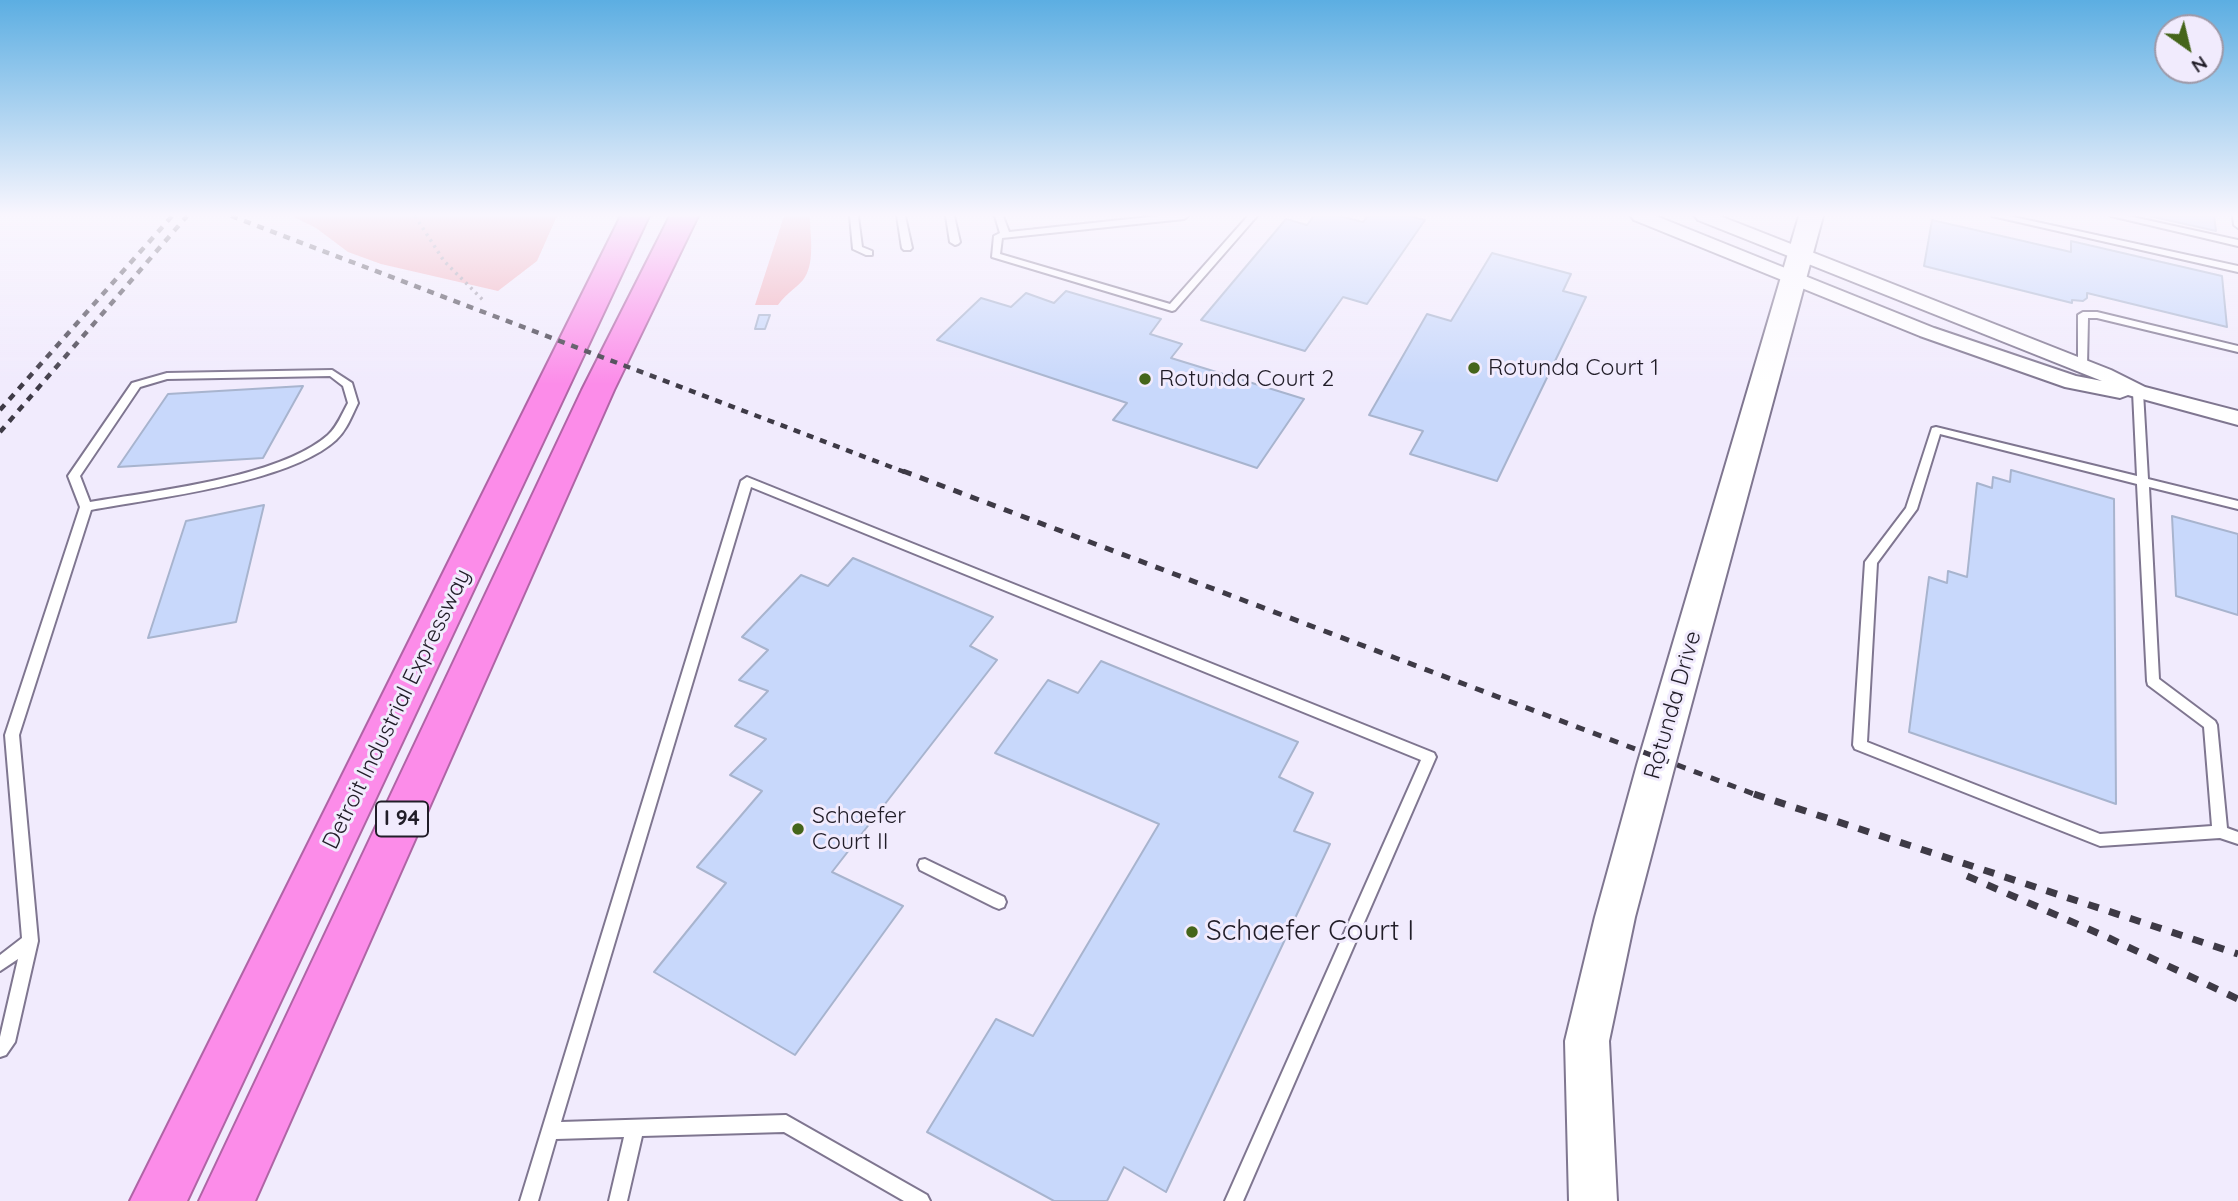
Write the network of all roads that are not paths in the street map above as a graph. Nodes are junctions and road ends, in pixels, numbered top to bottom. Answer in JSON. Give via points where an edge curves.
{"nodes":[{"id":1,"x":608,"y":272,"type":"edge"},
{"id":2,"x":656,"y":272,"type":"edge"},
{"id":3,"x":1052,"y":272,"type":"edge"},
{"id":4,"x":1204,"y":272,"type":"edge"},
{"id":5,"x":1797,"y":272,"type":"edge"},
{"id":6,"x":1808,"y":272,"type":"edge"},
{"id":7,"x":1812,"y":272,"type":"edge"},
{"id":8,"x":2238,"y":349,"type":"edge"},
{"id":9,"x":2082,"y":366,"type":"junction"},
{"id":10,"x":2138,"y":392,"type":"junction"},
{"id":11,"x":2238,"y":418,"type":"edge"},
{"id":12,"x":2143,"y":480,"type":"junction"},
{"id":13,"x":2238,"y":505,"type":"edge"},
{"id":14,"x":86,"y":507,"type":"junction"},
{"id":15,"x":2220,"y":832,"type":"junction"},
{"id":16,"x":2238,"y":838,"type":"edge"},
{"id":17,"x":925,"y":865,"type":"dead end"},
{"id":18,"x":999,"y":902,"type":"dead end"},
{"id":19,"x":30,"y":941,"type":"junction"},
{"id":20,"x":0,"y":964,"type":"edge"},
{"id":21,"x":0,"y":1049,"type":"edge"},
{"id":22,"x":635,"y":1128,"type":"junction"},
{"id":23,"x":550,"y":1131,"type":"junction"},
{"id":24,"x":158,"y":1201,"type":"edge"},
{"id":25,"x":228,"y":1201,"type":"edge"},
{"id":26,"x":529,"y":1201,"type":"edge"},
{"id":27,"x":618,"y":1201,"type":"edge"},
{"id":28,"x":921,"y":1201,"type":"edge"},
{"id":29,"x":1234,"y":1201,"type":"edge"},
{"id":30,"x":1593,"y":1201,"type":"edge"}],
"edges":[{"from":1,"to":24,"type":"highway","name":"Detroit Industrial Expressway","number":"I 94"},
{"from":2,"to":25,"type":"highway","name":"Detroit Industrial Expressway","number":"I 94","via":[[598,390]]},
{"from":3,"to":4,"type":"lane","via":[[1172,308]]},
{"from":5,"to":30,"type":"main road","name":"Rotunda Drive","via":[[1652,777],[1587,1041]]},
{"from":6,"to":10,"type":"street","via":[[1927,332],[2073,382],[2107,391]]},
{"from":7,"to":9,"type":"street"},
{"from":8,"to":9,"type":"lane","via":[[2097,314],[2083,315]]},
{"from":9,"to":10,"type":"street"},
{"from":10,"to":11,"type":"street"},
{"from":10,"to":12,"type":"lane"},
{"from":12,"to":13,"type":"lane"},
{"from":12,"to":15,"type":"lane","via":[[2153,681],[2210,725]]},
{"from":12,"to":15,"type":"lane","via":[[1936,430],[1911,509],[1871,562],[1860,745],[2100,840]]},
{"from":14,"to":14,"type":"lane","via":[[74,476],[136,385],[167,376],[332,373],[348,385],[353,403],[333,438],[307,453],[266,472]]},
{"from":14,"to":19,"type":"lane","via":[[12,734]]},
{"from":15,"to":16,"type":"lane"},
{"from":17,"to":18,"type":"lane"},
{"from":19,"to":20,"type":"lane"},
{"from":19,"to":21,"type":"lane","via":[[7,1042]]},
{"from":22,"to":23,"type":"lane"},
{"from":22,"to":27,"type":"lane"},
{"from":22,"to":28,"type":"lane","via":[[786,1124]]},
{"from":23,"to":26,"type":"lane"},
{"from":23,"to":29,"type":"lane","via":[[747,481],[1429,757]]}]}
